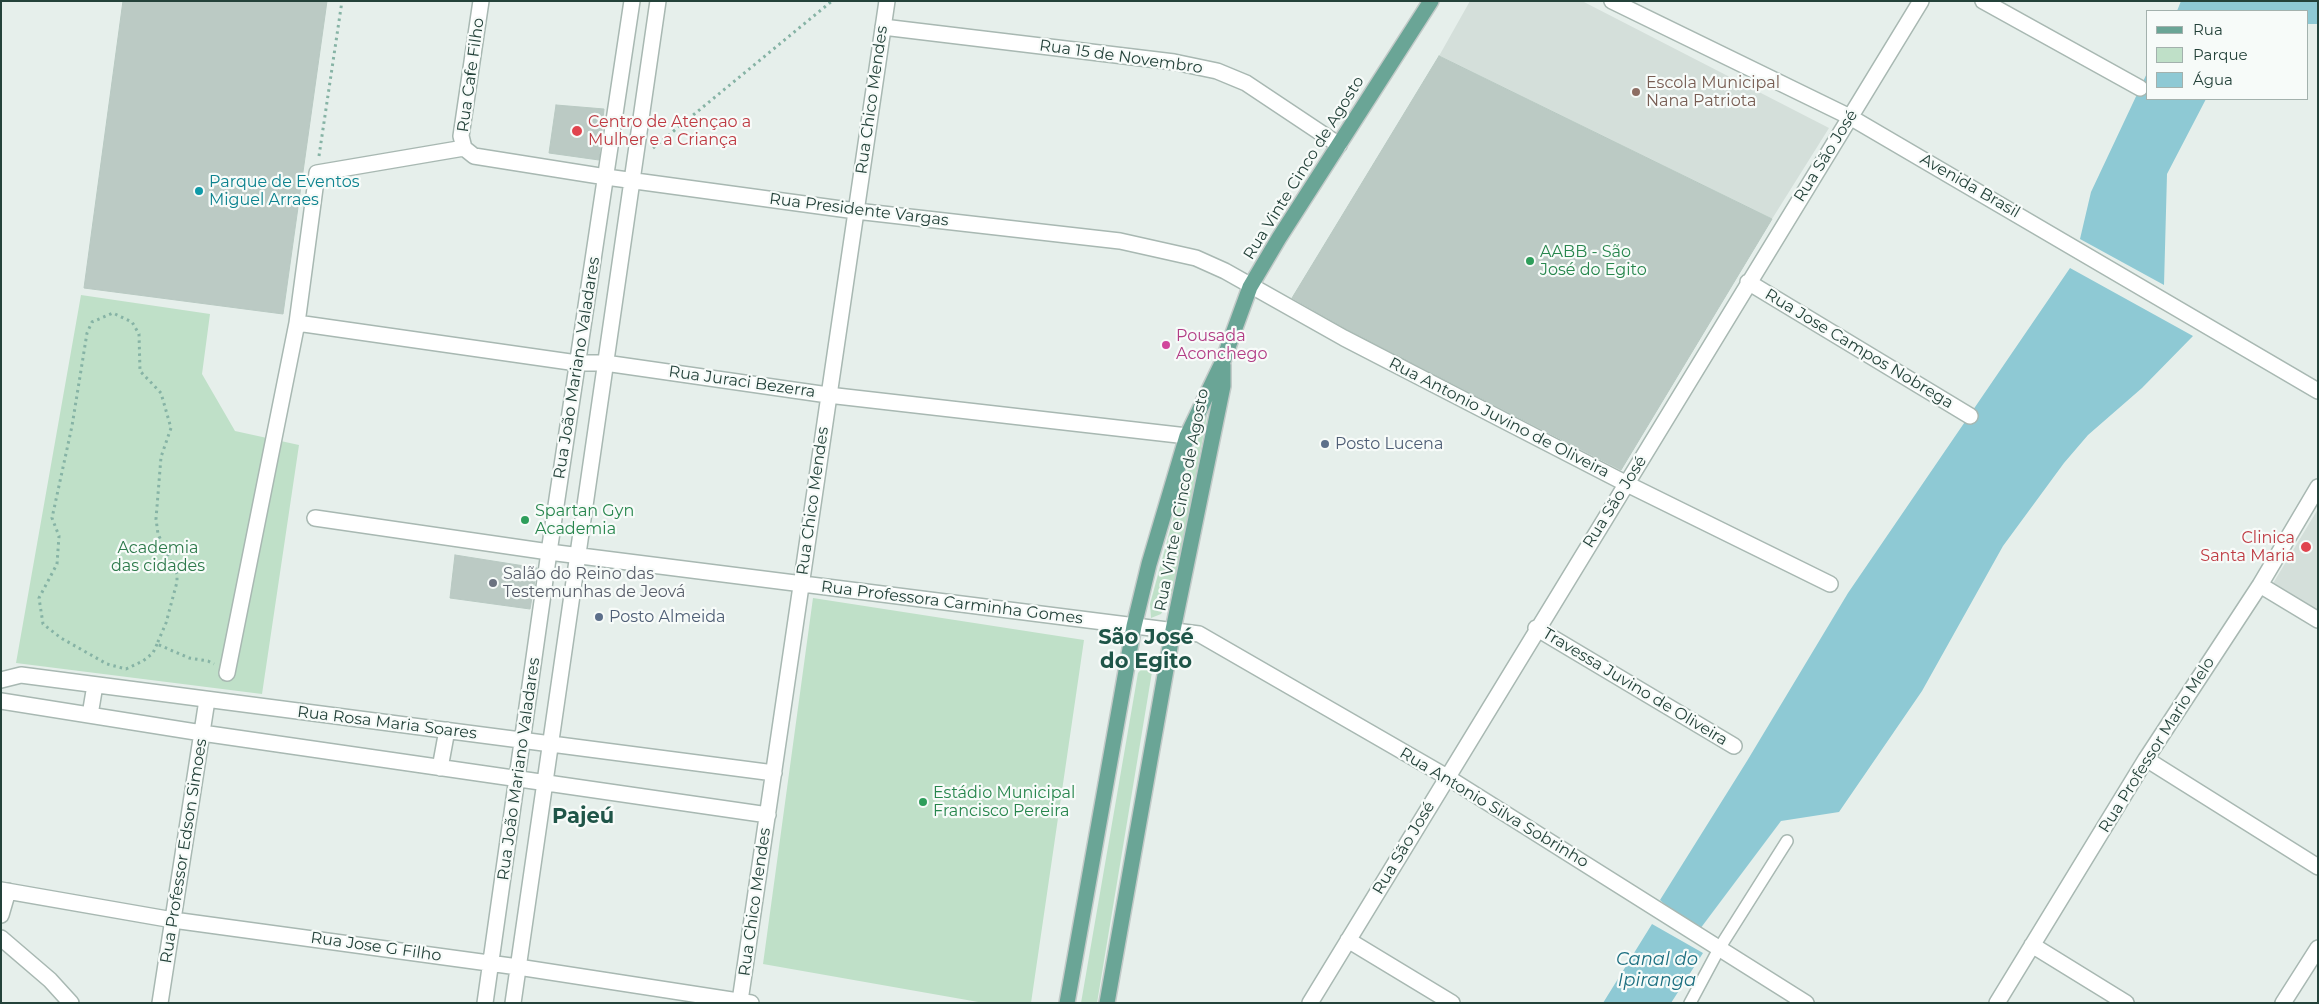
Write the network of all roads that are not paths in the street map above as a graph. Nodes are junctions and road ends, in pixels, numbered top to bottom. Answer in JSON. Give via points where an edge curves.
{"nodes":[{"id":1,"x":480,"y":1,"type":"edge"},
{"id":2,"x":632,"y":1,"type":"edge"},
{"id":3,"x":658,"y":1,"type":"edge"},
{"id":4,"x":887,"y":1,"type":"edge"},
{"id":5,"x":1612,"y":1,"type":"edge"},
{"id":6,"x":1921,"y":1,"type":"edge"},
{"id":7,"x":1983,"y":1,"type":"edge"},
{"id":8,"x":1429,"y":2,"type":"edge"},
{"id":9,"x":883,"y":27,"type":"junction"},
{"id":10,"x":2140,"y":88,"type":"dead end"},
{"id":11,"x":1850,"y":117,"type":"junction"},
{"id":12,"x":1339,"y":145,"type":"junction"},
{"id":13,"x":464,"y":148,"type":"junction"},
{"id":14,"x":606,"y":177,"type":"junction"},
{"id":15,"x":632,"y":180,"type":"junction"},
{"id":16,"x":856,"y":211,"type":"junction"},
{"id":17,"x":1748,"y":282,"type":"junction"},
{"id":18,"x":1250,"y":287,"type":"junction"},
{"id":19,"x":297,"y":323,"type":"junction"},
{"id":20,"x":1223,"y":361,"type":"junction"},
{"id":21,"x":577,"y":363,"type":"junction"},
{"id":22,"x":604,"y":363,"type":"junction"},
{"id":23,"x":2318,"y":391,"type":"edge"},
{"id":24,"x":828,"y":395,"type":"junction"},
{"id":25,"x":1970,"y":416,"type":"dead end"},
{"id":26,"x":1187,"y":436,"type":"junction"},
{"id":27,"x":1627,"y":484,"type":"junction"},
{"id":28,"x":2318,"y":487,"type":"edge"},
{"id":29,"x":315,"y":518,"type":"dead end"},
{"id":30,"x":549,"y":552,"type":"junction"},
{"id":31,"x":578,"y":555,"type":"junction"},
{"id":32,"x":802,"y":584,"type":"junction"},
{"id":33,"x":1830,"y":584,"type":"dead end"},
{"id":34,"x":2260,"y":585,"type":"junction"},
{"id":35,"x":2318,"y":620,"type":"edge"},
{"id":36,"x":1134,"y":626,"type":"junction"},
{"id":37,"x":1536,"y":628,"type":"junction"},
{"id":38,"x":1173,"y":630,"type":"junction"},
{"id":39,"x":227,"y":673,"type":"road end"},
{"id":40,"x":1,"y":680,"type":"edge"},
{"id":41,"x":95,"y":686,"type":"junction"},
{"id":42,"x":207,"y":700,"type":"junction"},
{"id":43,"x":1,"y":701,"type":"edge"},
{"id":44,"x":90,"y":715,"type":"junction"},
{"id":45,"x":446,"y":730,"type":"junction"},
{"id":46,"x":202,"y":733,"type":"junction"},
{"id":47,"x":523,"y":741,"type":"junction"},
{"id":48,"x":550,"y":744,"type":"junction"},
{"id":49,"x":1734,"y":746,"type":"dead end"},
{"id":50,"x":2146,"y":759,"type":"junction"},
{"id":51,"x":440,"y":768,"type":"junction"},
{"id":52,"x":774,"y":773,"type":"junction"},
{"id":53,"x":1447,"y":778,"type":"junction"},
{"id":54,"x":518,"y":779,"type":"junction"},
{"id":55,"x":546,"y":782,"type":"junction"},
{"id":56,"x":768,"y":815,"type":"junction"},
{"id":57,"x":1788,"y":841,"type":"dead end"},
{"id":58,"x":2318,"y":867,"type":"edge"},
{"id":59,"x":5,"y":890,"type":"edge"},
{"id":60,"x":1,"y":915,"type":"edge"},
{"id":61,"x":173,"y":920,"type":"junction"},
{"id":62,"x":1,"y":938,"type":"edge"},
{"id":63,"x":1348,"y":940,"type":"junction"},
{"id":64,"x":2032,"y":945,"type":"junction"},
{"id":65,"x":1720,"y":947,"type":"junction"},
{"id":66,"x":2318,"y":948,"type":"edge"},
{"id":67,"x":490,"y":963,"type":"junction"},
{"id":68,"x":518,"y":967,"type":"junction"},
{"id":69,"x":746,"y":1002,"type":"edge"},
{"id":70,"x":71,"y":1003,"type":"edge"},
{"id":71,"x":160,"y":1003,"type":"edge"},
{"id":72,"x":485,"y":1003,"type":"edge"},
{"id":73,"x":513,"y":1003,"type":"edge"},
{"id":74,"x":1067,"y":1003,"type":"edge"},
{"id":75,"x":1107,"y":1003,"type":"edge"},
{"id":76,"x":1310,"y":1003,"type":"edge"},
{"id":77,"x":1452,"y":1003,"type":"edge"},
{"id":78,"x":1690,"y":1003,"type":"edge"},
{"id":79,"x":1806,"y":1003,"type":"edge"},
{"id":80,"x":1997,"y":1003,"type":"edge"},
{"id":81,"x":2126,"y":1003,"type":"edge"},
{"id":82,"x":2283,"y":1003,"type":"edge"}],
"edges":[{"from":1,"to":13,"type":"street","name":"Rua Cafe Filho","via":[[461,136]]},
{"from":2,"to":14,"type":"street","name":"Rua João Mariano Valadares"},
{"from":3,"to":15,"type":"street","name":"Rua João Mariano Valadares"},
{"from":4,"to":9,"type":"street","name":"Rua Chico Mendes"},
{"from":5,"to":11,"type":"street","name":"Avenida Brasil"},
{"from":6,"to":11,"type":"street","name":"Rua São José"},
{"from":7,"to":10,"type":"street"},
{"from":8,"to":12,"type":"main road","name":"Rua Vinte Cinco de Agosto"},
{"from":9,"to":12,"type":"street","name":"Rua 15 de Novembro","via":[[1174,62],[1217,71],[1246,82]]},
{"from":9,"to":16,"type":"street","name":"Rua Chico Mendes"},
{"from":11,"to":17,"type":"street","name":"Rua São José"},
{"from":11,"to":23,"type":"street","name":"Avenida Brasil"},
{"from":12,"to":18,"type":"main road","name":"Rua Vinte Cinco de Agosto"},
{"from":13,"to":14,"type":"street","name":"Rua Presidente Vargas","via":[[474,156]]},
{"from":13,"to":19,"type":"street","via":[[317,172]]},
{"from":14,"to":15,"type":"street","name":"Rua Presidente Vargas"},
{"from":14,"to":21,"type":"street","name":"Rua João Mariano Valadares"},
{"from":15,"to":16,"type":"street","name":"Rua Presidente Vargas"},
{"from":15,"to":22,"type":"street","name":"Rua João Mariano Valadares"},
{"from":16,"to":18,"type":"street","name":"Rua Presidente Vargas","via":[[1120,241],[1196,258]]},
{"from":16,"to":24,"type":"street","name":"Rua Chico Mendes"},
{"from":17,"to":25,"type":"street","name":"Rua Jose Campos Nobrega"},
{"from":17,"to":27,"type":"street","name":"Rua São José"},
{"from":18,"to":20,"type":"main road","name":"Rua Vinte Cinco de Agosto"},
{"from":18,"to":27,"type":"street","name":"Rua Antonio Juvino de Oliveira"},
{"from":19,"to":21,"type":"street","name":"Rua Juraci Bezerra"},
{"from":19,"to":39,"type":"street"},
{"from":20,"to":26,"type":"main road","name":"Rua Vinte e Cinco de Agosto"},
{"from":20,"to":38,"type":"main road","name":"Rua Vinte e Cinco de Agosto","via":[[1220,402]]},
{"from":21,"to":22,"type":"street","name":"Rua Juraci Bezerra"},
{"from":21,"to":30,"type":"street","name":"Rua João Mariano Valadares"},
{"from":22,"to":24,"type":"street","name":"Rua Juraci Bezerra"},
{"from":22,"to":31,"type":"street","name":"Rua João Mariano Valadares"},
{"from":24,"to":26,"type":"street","name":"Rua Juraci Bezerra"},
{"from":24,"to":32,"type":"street","name":"Rua Chico Mendes"},
{"from":26,"to":36,"type":"main road","name":"Rua Vinte e Cinco de Agosto"},
{"from":27,"to":33,"type":"street","name":"Rua Antonio Juvino de Oliveira"},
{"from":27,"to":37,"type":"street","name":"Rua São José"},
{"from":28,"to":34,"type":"street","name":"Rua Professor Mario Melo"},
{"from":29,"to":30,"type":"street","name":"Rua Professora Carminha Gomes"},
{"from":30,"to":31,"type":"street","name":"Rua Professora Carminha Gomes"},
{"from":30,"to":47,"type":"street","name":"Rua João Mariano Valadares"},
{"from":31,"to":32,"type":"street","name":"Rua Professora Carminha Gomes"},
{"from":31,"to":48,"type":"street","name":"Rua João Mariano Valadares"},
{"from":32,"to":36,"type":"street","name":"Rua Professora Carminha Gomes"},
{"from":32,"to":52,"type":"street","name":"Rua Chico Mendes"},
{"from":34,"to":35,"type":"street"},
{"from":34,"to":50,"type":"street","name":"Rua Professor Mario Melo"},
{"from":36,"to":38,"type":"street","name":"Rua Professora Carminha Gomes"},
{"from":36,"to":74,"type":"main road","name":"Rua Vinte e Cinco de Agosto"},
{"from":37,"to":49,"type":"street","name":"Travessa Juvino de Oliveira"},
{"from":37,"to":53,"type":"street","name":"Rua São José"},
{"from":38,"to":53,"type":"street","name":"Rua Antonio Silva Sobrinho","via":[[1199,634]]},
{"from":38,"to":75,"type":"main road","name":"Rua Vinte e Cinco de Agosto"},
{"from":40,"to":41,"type":"street","name":"Rua Rosa Maria Soares","via":[[21,675]]},
{"from":41,"to":42,"type":"street","name":"Rua Rosa Maria Soares"},
{"from":41,"to":44,"type":"street"},
{"from":42,"to":45,"type":"street","name":"Rua Rosa Maria Soares"},
{"from":42,"to":46,"type":"street","name":"Rua Professor Edson Simoes"},
{"from":43,"to":44,"type":"street"},
{"from":44,"to":46,"type":"street"},
{"from":45,"to":47,"type":"street","name":"Rua Rosa Maria Soares"},
{"from":45,"to":51,"type":"street"},
{"from":46,"to":51,"type":"street"},
{"from":46,"to":61,"type":"street","name":"Rua Professor Edson Simoes"},
{"from":47,"to":48,"type":"street","name":"Rua Rosa Maria Soares"},
{"from":47,"to":54,"type":"street","name":"Rua João Mariano Valadares"},
{"from":48,"to":52,"type":"street","name":"Rua Rosa Maria Soares"},
{"from":48,"to":55,"type":"street","name":"Rua João Mariano Valadares"},
{"from":50,"to":58,"type":"street"},
{"from":50,"to":64,"type":"street","name":"Rua Professor Mario Melo"},
{"from":51,"to":54,"type":"street"},
{"from":52,"to":56,"type":"street","name":"Rua Chico Mendes"},
{"from":53,"to":63,"type":"street","name":"Rua São José"},
{"from":53,"to":65,"type":"street","name":"Rua Antonio Silva Sobrinho"},
{"from":54,"to":55,"type":"street"},
{"from":54,"to":67,"type":"street","name":"Rua João Mariano Valadares"},
{"from":55,"to":56,"type":"street"},
{"from":55,"to":68,"type":"street","name":"Rua João Mariano Valadares"},
{"from":56,"to":69,"type":"street","name":"Rua Chico Mendes"},
{"from":57,"to":65,"type":"lane"},
{"from":59,"to":60,"type":"street"},
{"from":59,"to":61,"type":"street","name":"Rua Jose G Filho"},
{"from":61,"to":67,"type":"street","name":"Rua Jose G Filho"},
{"from":61,"to":71,"type":"street","name":"Rua Professor Edson Simoes"},
{"from":62,"to":70,"type":"street","via":[[50,980]]},
{"from":63,"to":76,"type":"street","name":"Rua São José"},
{"from":63,"to":77,"type":"street"},
{"from":64,"to":80,"type":"street","name":"Rua Professor Mario Melo"},
{"from":64,"to":81,"type":"street"},
{"from":65,"to":78,"type":"lane"},
{"from":65,"to":79,"type":"street","name":"Rua Antonio Silva Sobrinho"},
{"from":66,"to":82,"type":"street"},
{"from":67,"to":68,"type":"street","name":"Rua Jose G Filho"},
{"from":67,"to":72,"type":"street","name":"Rua João Mariano Valadares"},
{"from":68,"to":69,"type":"street","name":"Rua Jose G Filho"},
{"from":68,"to":73,"type":"street","name":"Rua João Mariano Valadares"}]}
